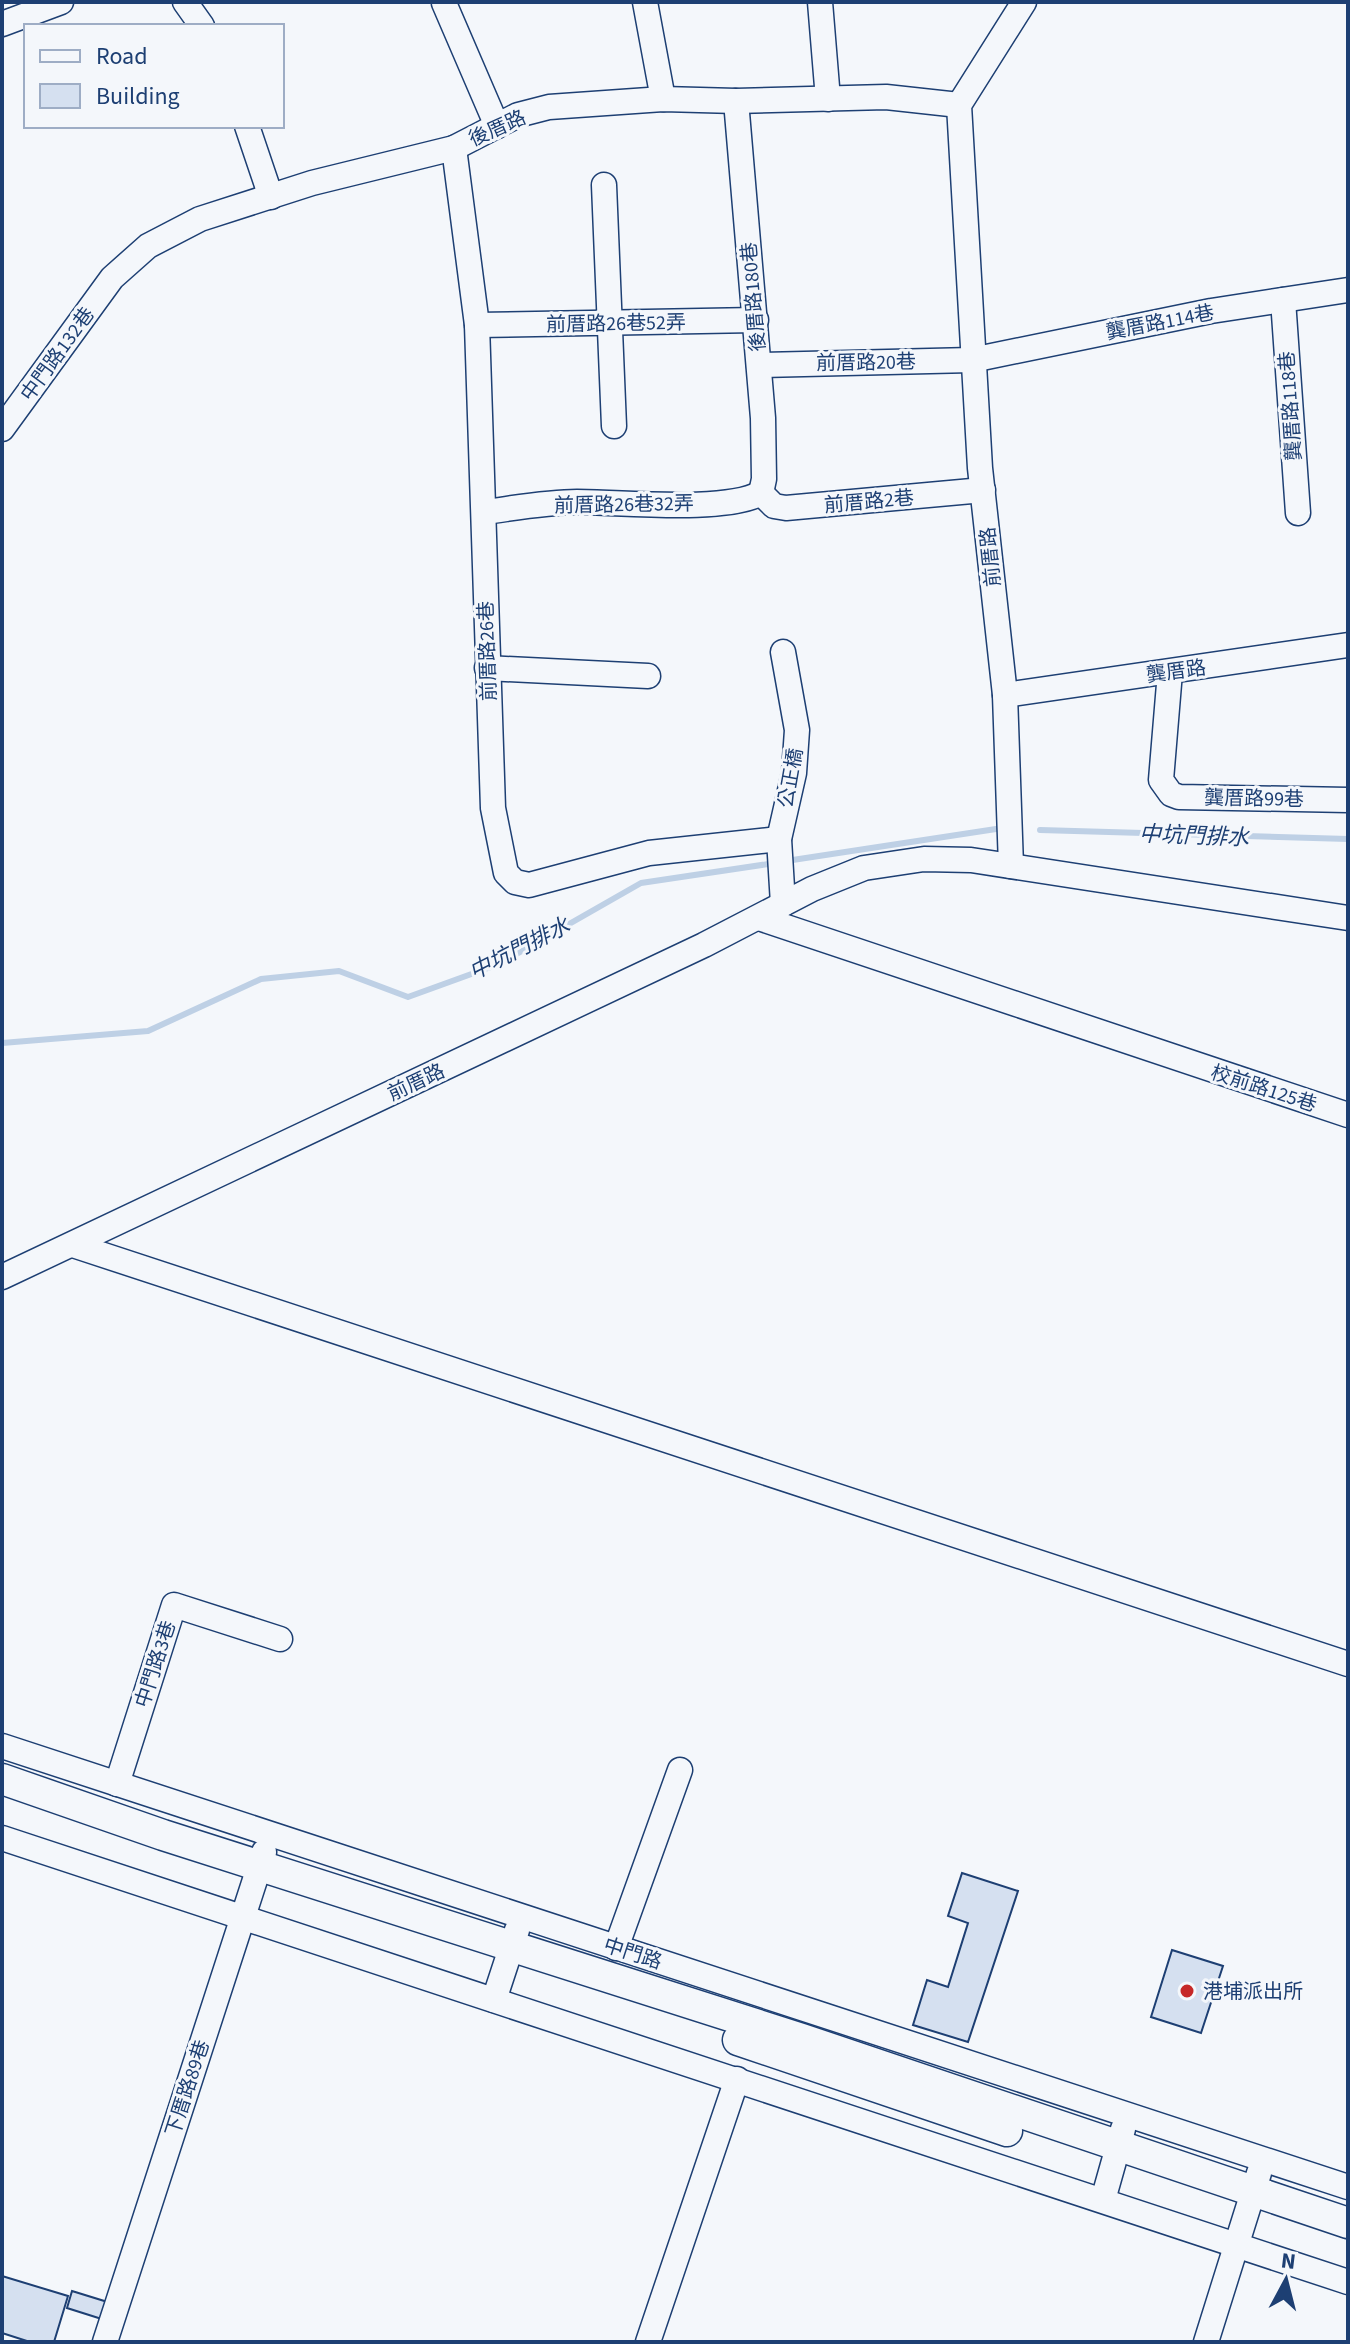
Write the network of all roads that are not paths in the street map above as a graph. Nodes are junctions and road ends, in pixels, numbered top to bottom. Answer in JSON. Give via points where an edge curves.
{"nodes":[{"id":1,"x":61,"y":2,"type":"edge"},
{"id":2,"x":185,"y":2,"type":"edge"},
{"id":3,"x":645,"y":2,"type":"edge"},
{"id":4,"x":820,"y":2,"type":"edge"},
{"id":5,"x":1024,"y":2,"type":"edge"},
{"id":6,"x":444,"y":3,"type":"edge"},
{"id":7,"x":2,"y":24,"type":"edge"},
{"id":8,"x":201,"y":24,"type":"edge"},
{"id":9,"x":663,"y":99,"type":"junction"},
{"id":10,"x":828,"y":99,"type":"junction"},
{"id":11,"x":736,"y":101,"type":"junction"},
{"id":12,"x":959,"y":105,"type":"junction"},
{"id":13,"x":497,"y":126,"type":"junction"},
{"id":14,"x":248,"y":128,"type":"edge"},
{"id":15,"x":454,"y":148,"type":"junction"},
{"id":16,"x":604,"y":185,"type":"dead end"},
{"id":17,"x":271,"y":197,"type":"junction"},
{"id":18,"x":112,"y":278,"type":"joint"},
{"id":19,"x":1348,"y":290,"type":"edge"},
{"id":20,"x":1283,"y":300,"type":"junction"},
{"id":21,"x":756,"y":320,"type":"junction"},
{"id":22,"x":610,"y":323,"type":"junction"},
{"id":23,"x":477,"y":325,"type":"junction"},
{"id":24,"x":972,"y":360,"type":"junction"},
{"id":25,"x":759,"y":365,"type":"junction"},
{"id":26,"x":614,"y":426,"type":"dead end"},
{"id":27,"x":2,"y":429,"type":"edge"},
{"id":28,"x":983,"y":490,"type":"junction"},
{"id":29,"x":761,"y":493,"type":"junction"},
{"id":30,"x":485,"y":512,"type":"junction"},
{"id":31,"x":1298,"y":513,"type":"dead end"},
{"id":32,"x":1348,"y":645,"type":"edge"},
{"id":33,"x":783,"y":652,"type":"dead end"},
{"id":34,"x":487,"y":668,"type":"junction"},
{"id":35,"x":1170,"y":672,"type":"junction"},
{"id":36,"x":648,"y":676,"type":"dead end"},
{"id":37,"x":1005,"y":695,"type":"junction"},
{"id":38,"x":1348,"y":800,"type":"edge"},
{"id":39,"x":780,"y":854,"type":"junction"},
{"id":40,"x":1011,"y":866,"type":"junction"},
{"id":41,"x":783,"y":904,"type":"junction"},
{"id":42,"x":759,"y":918,"type":"junction"},
{"id":43,"x":1348,"y":918,"type":"edge"},
{"id":44,"x":1348,"y":1115,"type":"edge"},
{"id":45,"x":73,"y":1245,"type":"junction"},
{"id":46,"x":2,"y":1277,"type":"edge"},
{"id":47,"x":280,"y":1639,"type":"dead end"},
{"id":48,"x":1348,"y":1664,"type":"edge"},
{"id":49,"x":2,"y":1746,"type":"edge"},
{"id":50,"x":680,"y":1770,"type":"dead end"},
{"id":51,"x":2,"y":1779,"type":"edge"},
{"id":52,"x":117,"y":1784,"type":"junction"},
{"id":53,"x":2,"y":1801,"type":"edge"},
{"id":54,"x":270,"y":1834,"type":"junction"},
{"id":55,"x":2,"y":1838,"type":"edge"},
{"id":56,"x":256,"y":1874,"type":"junction"},
{"id":57,"x":521,"y":1916,"type":"junction"},
{"id":58,"x":242,"y":1917,"type":"junction"},
{"id":59,"x":616,"y":1948,"type":"junction"},
{"id":60,"x":509,"y":1956,"type":"junction"},
{"id":61,"x":494,"y":2000,"type":"junction"},
{"id":62,"x":737,"y":2079,"type":"junction"},
{"id":63,"x":1126,"y":2115,"type":"junction"},
{"id":64,"x":1115,"y":2156,"type":"junction"},
{"id":65,"x":1263,"y":2160,"type":"junction"},
{"id":66,"x":1348,"y":2187,"type":"edge"},
{"id":67,"x":1103,"y":2200,"type":"junction"},
{"id":68,"x":1250,"y":2201,"type":"junction"},
{"id":69,"x":1348,"y":2223,"type":"edge"},
{"id":70,"x":1348,"y":2243,"type":"edge"},
{"id":71,"x":1238,"y":2246,"type":"junction"},
{"id":72,"x":1348,"y":2282,"type":"edge"},
{"id":73,"x":105,"y":2342,"type":"edge"},
{"id":74,"x":648,"y":2342,"type":"edge"},
{"id":75,"x":1206,"y":2342,"type":"edge"}],
"edges":[{"from":1,"to":7,"type":"street"},
{"from":2,"to":8,"type":"street"},
{"from":3,"to":9,"type":"street"},
{"from":4,"to":10,"type":"street"},
{"from":5,"to":12,"type":"street"},
{"from":6,"to":13,"type":"street"},
{"from":9,"to":11,"type":"street","name":"後厝路"},
{"from":9,"to":13,"type":"street","name":"後厝路","via":[[549,107]]},
{"from":10,"to":11,"type":"street","name":"後厝路"},
{"from":10,"to":12,"type":"street","name":"後厝路","via":[[886,97]]},
{"from":11,"to":21,"type":"street","name":"後厝路180巷"},
{"from":12,"to":24,"type":"street","name":"前厝路"},
{"from":13,"to":15,"type":"street","name":"後厝路"},
{"from":14,"to":17,"type":"street"},
{"from":15,"to":17,"type":"street","name":"後厝路"},
{"from":15,"to":23,"type":"street","name":"前厝路26巷"},
{"from":16,"to":22,"type":"street"},
{"from":17,"to":18,"type":"street","name":"後厝路","via":[[200,219],[148,246]]},
{"from":18,"to":27,"type":"street","name":"中門路132巷"},
{"from":19,"to":20,"type":"street","name":"龔厝路114巷"},
{"from":20,"to":24,"type":"street","name":"龔厝路114巷"},
{"from":20,"to":31,"type":"street","name":"龔厝路118巷"},
{"from":21,"to":22,"type":"street","name":"前厝路26巷52弄"},
{"from":21,"to":25,"type":"street","name":"後厝路180巷"},
{"from":22,"to":23,"type":"street","name":"前厝路26巷52弄"},
{"from":22,"to":26,"type":"street"},
{"from":23,"to":30,"type":"street","name":"前厝路26巷"},
{"from":24,"to":25,"type":"street","name":"前厝路20巷"},
{"from":24,"to":28,"type":"street","name":"前厝路"},
{"from":25,"to":29,"type":"street","name":"後厝路180巷"},
{"from":28,"to":29,"type":"street","name":"前厝路2巷","via":[[786,508],[774,506]]},
{"from":28,"to":37,"type":"street","name":"前厝路"},
{"from":29,"to":30,"type":"street","name":"前厝路26巷32弄","via":[[735,501],[573,502]]},
{"from":30,"to":34,"type":"street","name":"前厝路26巷"},
{"from":32,"to":35,"type":"street","name":"龔厝路"},
{"from":33,"to":39,"type":"street","name":"公正橋","via":[[797,730]]},
{"from":34,"to":36,"type":"street"},
{"from":34,"to":39,"type":"street","name":"前厝路26巷","via":[[493,808],[506,873],[515,882],[529,885],[662,851]]},
{"from":35,"to":37,"type":"street","name":"龔厝路"},
{"from":35,"to":38,"type":"street","name":"龔厝路99巷","via":[[1161,780],[1179,797]]},
{"from":37,"to":40,"type":"street","name":"前厝路"},
{"from":39,"to":41,"type":"street","name":"公正橋"},
{"from":40,"to":41,"type":"street","name":"前厝路","via":[[924,859],[864,868]]},
{"from":40,"to":43,"type":"street"},
{"from":41,"to":42,"type":"street","name":"前厝路"},
{"from":42,"to":44,"type":"street","name":"校前路125巷"},
{"from":42,"to":45,"type":"street","name":"前厝路"},
{"from":45,"to":46,"type":"street","name":"前厝路"},
{"from":45,"to":48,"type":"street"},
{"from":47,"to":52,"type":"street","name":"中門路3巷","via":[[174,1605]]},
{"from":49,"to":52,"type":"street","name":"中門路"},
{"from":50,"to":59,"type":"street"},
{"from":51,"to":56,"type":"main road"},
{"from":52,"to":54,"type":"street","name":"中門路"},
{"from":53,"to":56,"type":"main road"},
{"from":54,"to":56,"type":"street","name":"下厝路89巷"},
{"from":54,"to":57,"type":"street","name":"中門路"},
{"from":55,"to":58,"type":"street"},
{"from":56,"to":58,"type":"street","name":"下厝路89巷"},
{"from":56,"to":60,"type":"main road"},
{"from":57,"to":59,"type":"street","name":"中門路"},
{"from":57,"to":60,"type":"street"},
{"from":58,"to":61,"type":"street"},
{"from":58,"to":73,"type":"street","name":"下厝路89巷"},
{"from":59,"to":63,"type":"street","name":"中門路"},
{"from":60,"to":61,"type":"street"},
{"from":60,"to":64,"type":"main road"},
{"from":61,"to":62,"type":"street"},
{"from":62,"to":67,"type":"street"},
{"from":62,"to":74,"type":"street"},
{"from":63,"to":64,"type":"street"},
{"from":63,"to":65,"type":"street","name":"中門路"},
{"from":64,"to":67,"type":"street"},
{"from":64,"to":68,"type":"main road"},
{"from":65,"to":66,"type":"street","name":"中門路"},
{"from":65,"to":68,"type":"street"},
{"from":67,"to":71,"type":"street"},
{"from":68,"to":69,"type":"main road"},
{"from":68,"to":70,"type":"main road"},
{"from":68,"to":71,"type":"street"},
{"from":71,"to":72,"type":"street"},
{"from":71,"to":75,"type":"street"}]}
